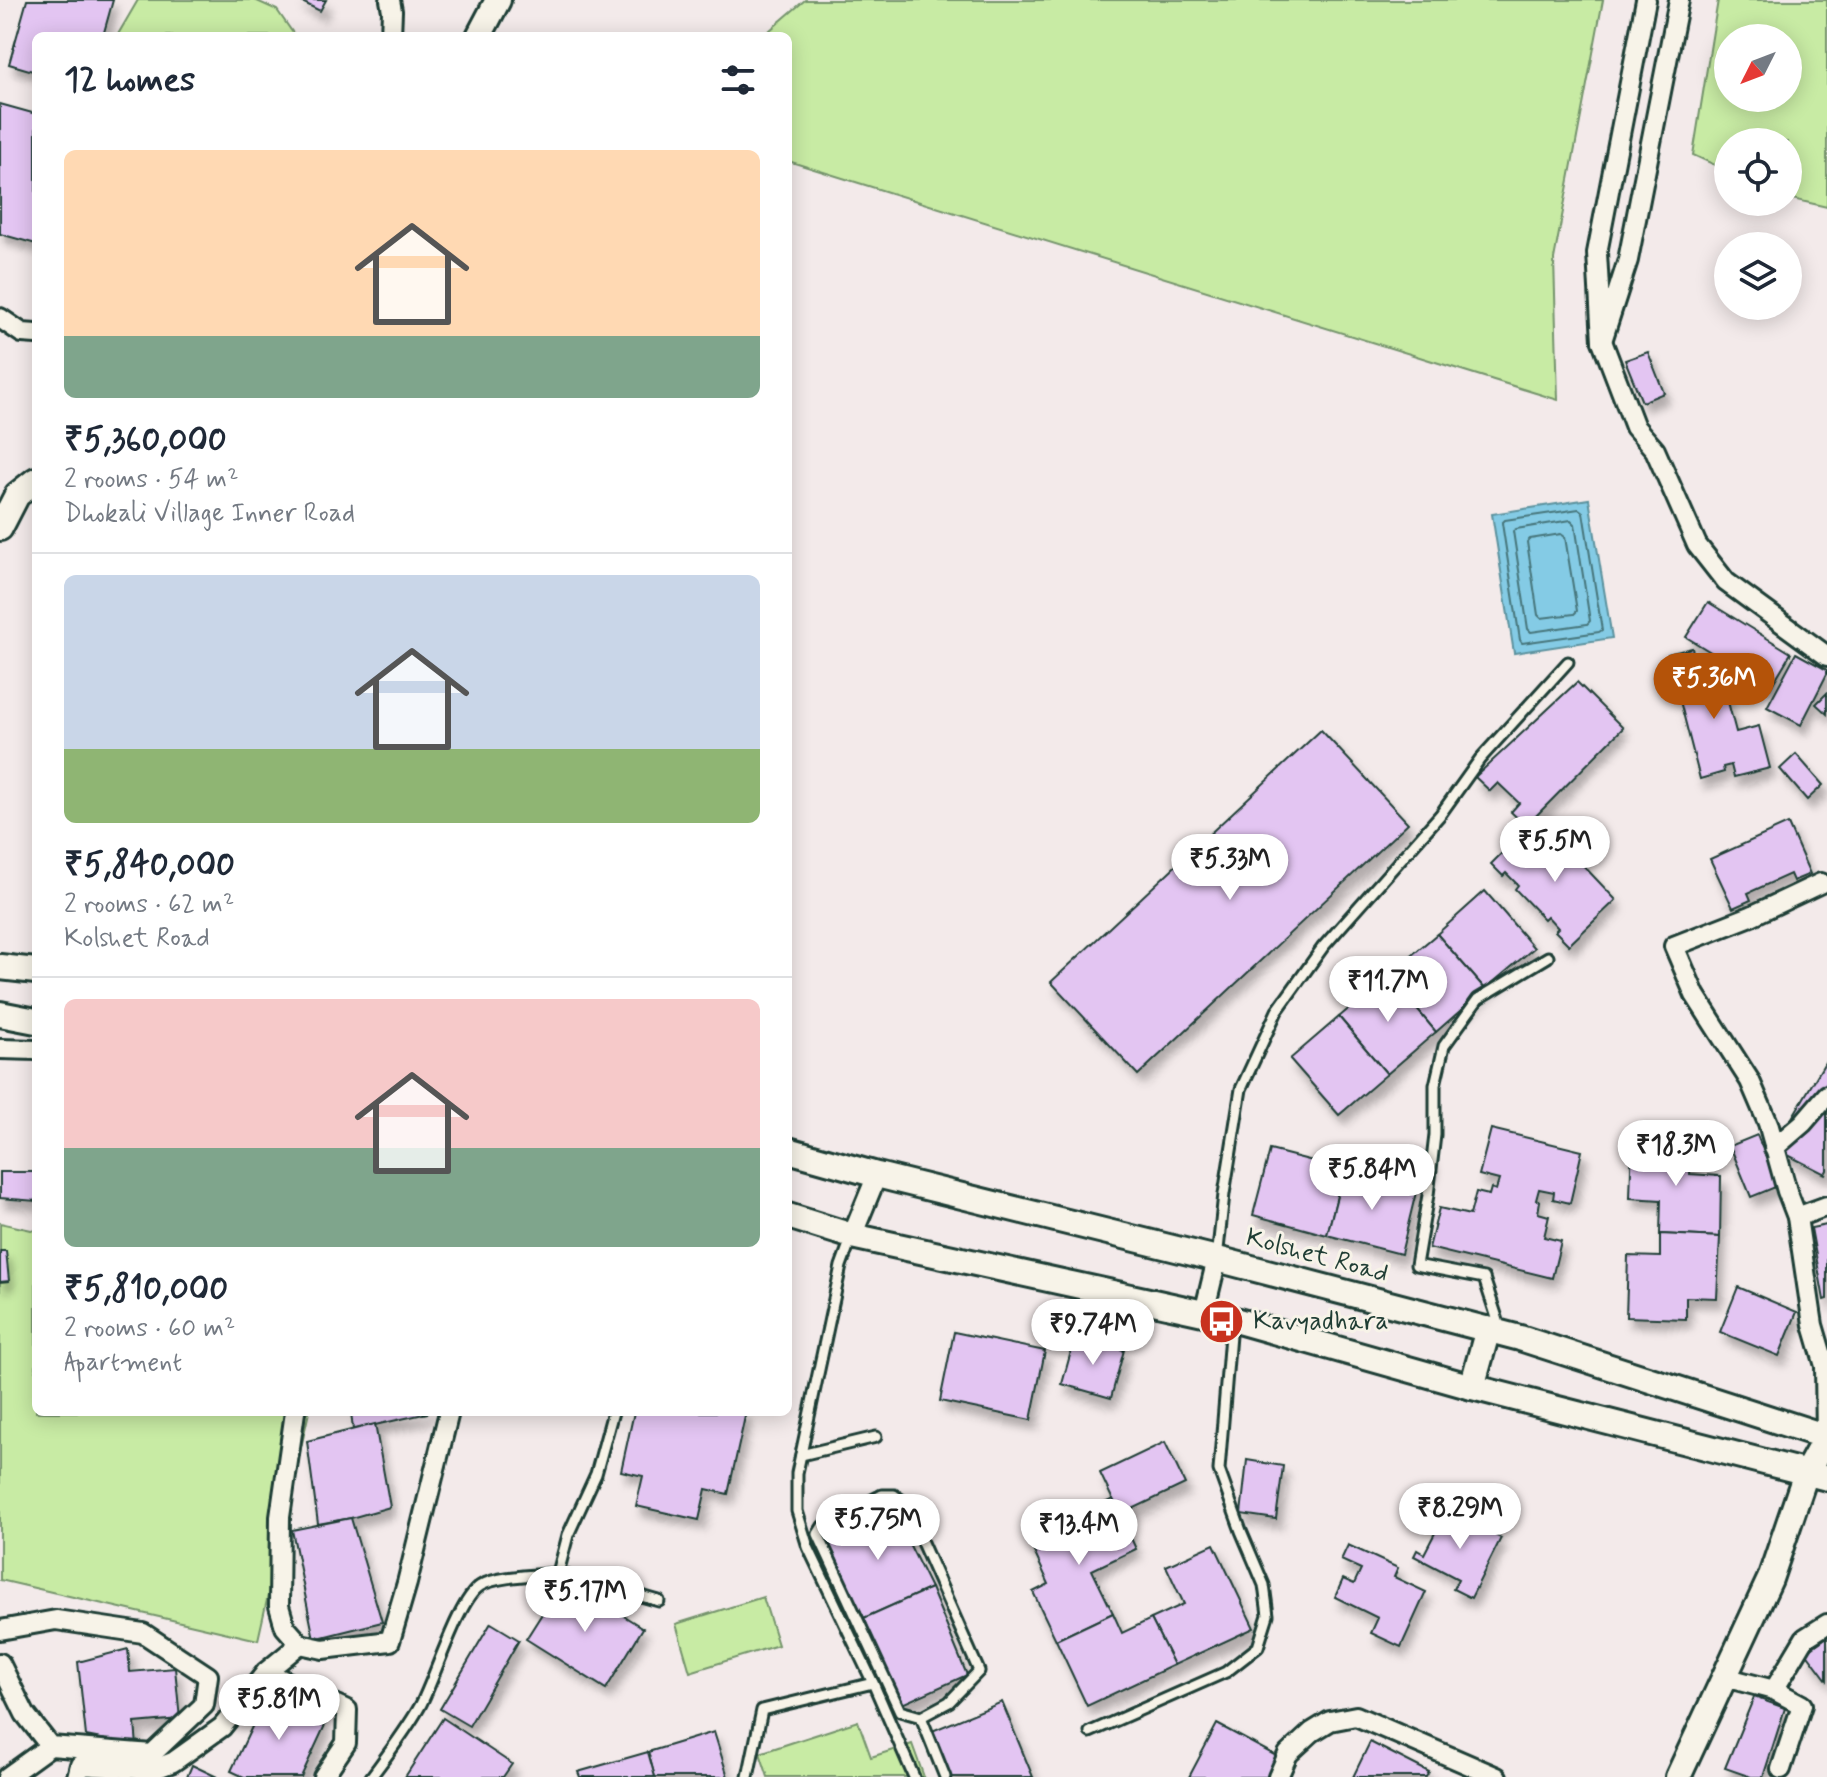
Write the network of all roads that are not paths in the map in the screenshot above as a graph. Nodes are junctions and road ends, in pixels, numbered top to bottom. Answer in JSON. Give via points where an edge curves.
{"nodes":[{"id":1,"x":390,"y":0,"type":"edge"},
{"id":2,"x":498,"y":0,"type":"edge"},
{"id":3,"x":1646,"y":0,"type":"edge"},
{"id":4,"x":1679,"y":0,"type":"edge"},
{"id":5,"x":391,"y":32,"type":"edge"},
{"id":6,"x":481,"y":32,"type":"edge"},
{"id":7,"x":0,"y":318,"type":"edge"},
{"id":8,"x":32,"y":334,"type":"edge"},
{"id":9,"x":1602,"y":341,"type":"junction"},
{"id":10,"x":32,"y":483,"type":"edge"},
{"id":11,"x":0,"y":528,"type":"edge"},
{"id":12,"x":1827,"y":656,"type":"edge"},
{"id":13,"x":1568,"y":662,"type":"dead end"},
{"id":14,"x":1825,"y":881,"type":"edge"},
{"id":15,"x":1548,"y":957,"type":"dead end"},
{"id":16,"x":0,"y":967,"type":"edge"},
{"id":17,"x":32,"y":971,"type":"edge"},
{"id":18,"x":0,"y":1014,"type":"edge"},
{"id":19,"x":32,"y":1020,"type":"edge"},
{"id":20,"x":0,"y":1049,"type":"edge"},
{"id":21,"x":32,"y":1050,"type":"edge"},
{"id":22,"x":1827,"y":1095,"type":"edge"},
{"id":23,"x":1774,"y":1148,"type":"junction"},
{"id":24,"x":792,"y":1151,"type":"edge"},
{"id":25,"x":877,"y":1175,"type":"junction"},
{"id":26,"x":1827,"y":1206,"type":"edge"},
{"id":27,"x":792,"y":1217,"type":"edge"},
{"id":28,"x":1797,"y":1217,"type":"junction"},
{"id":29,"x":852,"y":1236,"type":"junction"},
{"id":30,"x":1217,"y":1259,"type":"junction"},
{"id":31,"x":1204,"y":1313,"type":"junction"},
{"id":32,"x":1231,"y":1319,"type":"junction"},
{"id":33,"x":1495,"y":1331,"type":"junction"},
{"id":34,"x":1472,"y":1387,"type":"junction"},
{"id":35,"x":294,"y":1416,"type":"edge"},
{"id":36,"x":448,"y":1416,"type":"edge"},
{"id":37,"x":612,"y":1416,"type":"edge"},
{"id":38,"x":876,"y":1437,"type":"dead end"},
{"id":39,"x":1827,"y":1437,"type":"edge"},
{"id":40,"x":801,"y":1455,"type":"junction"},
{"id":41,"x":1817,"y":1476,"type":"edge"},
{"id":42,"x":558,"y":1573,"type":"junction"},
{"id":43,"x":659,"y":1601,"type":"dead end"},
{"id":44,"x":1827,"y":1624,"type":"edge"},
{"id":45,"x":0,"y":1630,"type":"edge"},
{"id":46,"x":300,"y":1644,"type":"junction"},
{"id":47,"x":0,"y":1663,"type":"edge"},
{"id":48,"x":266,"y":1672,"type":"junction"},
{"id":49,"x":1724,"y":1677,"type":"junction"},
{"id":50,"x":873,"y":1683,"type":"junction"},
{"id":51,"x":1774,"y":1690,"type":"junction"},
{"id":52,"x":921,"y":1717,"type":"junction"},
{"id":53,"x":1090,"y":1732,"type":"dead end"},
{"id":54,"x":50,"y":1746,"type":"junction"},
{"id":55,"x":1781,"y":1769,"type":"dead end"},
{"id":56,"x":7,"y":1777,"type":"edge"},
{"id":57,"x":77,"y":1777,"type":"edge"},
{"id":58,"x":323,"y":1777,"type":"edge"},
{"id":59,"x":371,"y":1777,"type":"edge"},
{"id":60,"x":748,"y":1777,"type":"edge"},
{"id":61,"x":914,"y":1777,"type":"edge"},
{"id":62,"x":945,"y":1777,"type":"edge"},
{"id":63,"x":1278,"y":1777,"type":"edge"},
{"id":64,"x":1497,"y":1777,"type":"edge"},
{"id":65,"x":1678,"y":1777,"type":"edge"}],
"edges":[{"from":1,"to":5,"type":"street"},
{"from":2,"to":6,"type":"street"},
{"from":3,"to":9,"type":"street","via":[[1597,253]]},
{"from":4,"to":9,"type":"street","via":[[1628,260]]},
{"from":7,"to":8,"type":"street"},
{"from":9,"to":12,"type":"street","via":[[1635,427],[1655,450],[1697,545],[1726,582]]},
{"from":10,"to":11,"type":"street","via":[[17,495]]},
{"from":13,"to":30,"type":"lane","via":[[1323,947],[1277,1011],[1241,1089]]},
{"from":14,"to":23,"type":"street","via":[[1674,946],[1695,995],[1750,1081]]},
{"from":15,"to":33,"type":"lane","via":[[1478,999],[1444,1046],[1435,1085],[1435,1135],[1416,1265],[1484,1278]]},
{"from":16,"to":17,"type":"street"},
{"from":18,"to":19,"type":"street"},
{"from":20,"to":21,"type":"street"},
{"from":22,"to":23,"type":"street"},
{"from":23,"to":28,"type":"street"},
{"from":24,"to":25,"type":"street","name":"Kolshet Road"},
{"from":25,"to":29,"type":"street"},
{"from":25,"to":30,"type":"street","name":"Kolshet Road"},
{"from":26,"to":28,"type":"street"},
{"from":27,"to":29,"type":"street"},
{"from":28,"to":39,"type":"street","via":[[1813,1325],[1825,1366]]},
{"from":29,"to":31,"type":"street"},
{"from":29,"to":40,"type":"lane"},
{"from":30,"to":31,"type":"street"},
{"from":30,"to":33,"type":"street","name":"Kolshet Road"},
{"from":31,"to":32,"type":"street"},
{"from":32,"to":34,"type":"street"},
{"from":32,"to":53,"type":"lane","via":[[1219,1470],[1264,1585],[1268,1615],[1258,1647],[1226,1672]]},
{"from":33,"to":34,"type":"street"},
{"from":33,"to":39,"type":"street","name":"Kolshet Road"},
{"from":34,"to":41,"type":"street"},
{"from":35,"to":46,"type":"street","via":[[280,1517],[279,1606],[285,1627]]},
{"from":36,"to":46,"type":"street","via":[[390,1641],[323,1649]]},
{"from":37,"to":42,"type":"lane"},
{"from":38,"to":40,"type":"lane"},
{"from":39,"to":41,"type":"street"},
{"from":40,"to":50,"type":"lane","via":[[797,1511],[808,1547]]},
{"from":41,"to":49,"type":"street"},
{"from":42,"to":43,"type":"lane"},
{"from":42,"to":59,"type":"lane","via":[[478,1587],[463,1608],[420,1706]]},
{"from":44,"to":51,"type":"street","via":[[1805,1638]]},
{"from":45,"to":54,"type":"street","via":[[56,1620],[143,1633],[208,1676],[204,1705],[152,1754]]},
{"from":46,"to":48,"type":"street"},
{"from":47,"to":54,"type":"street","via":[[25,1714]]},
{"from":48,"to":57,"type":"street","via":[[222,1727],[173,1762],[152,1770],[80,1765]]},
{"from":48,"to":58,"type":"street","via":[[347,1710],[346,1743]]},
{"from":49,"to":51,"type":"street"},
{"from":49,"to":65,"type":"street"},
{"from":50,"to":60,"type":"lane","via":[[762,1710]]},
{"from":50,"to":61,"type":"lane"},
{"from":51,"to":55,"type":"street","via":[[1802,1705]]},
{"from":52,"to":52,"type":"lane","via":[[949,1702],[979,1671],[904,1502],[882,1495],[823,1526],[818,1534],[900,1711]]},
{"from":52,"to":62,"type":"lane"},
{"from":54,"to":56,"type":"street"},
{"from":63,"to":64,"type":"street","via":[[1288,1754],[1312,1732],[1330,1721],[1356,1716]]}]}
